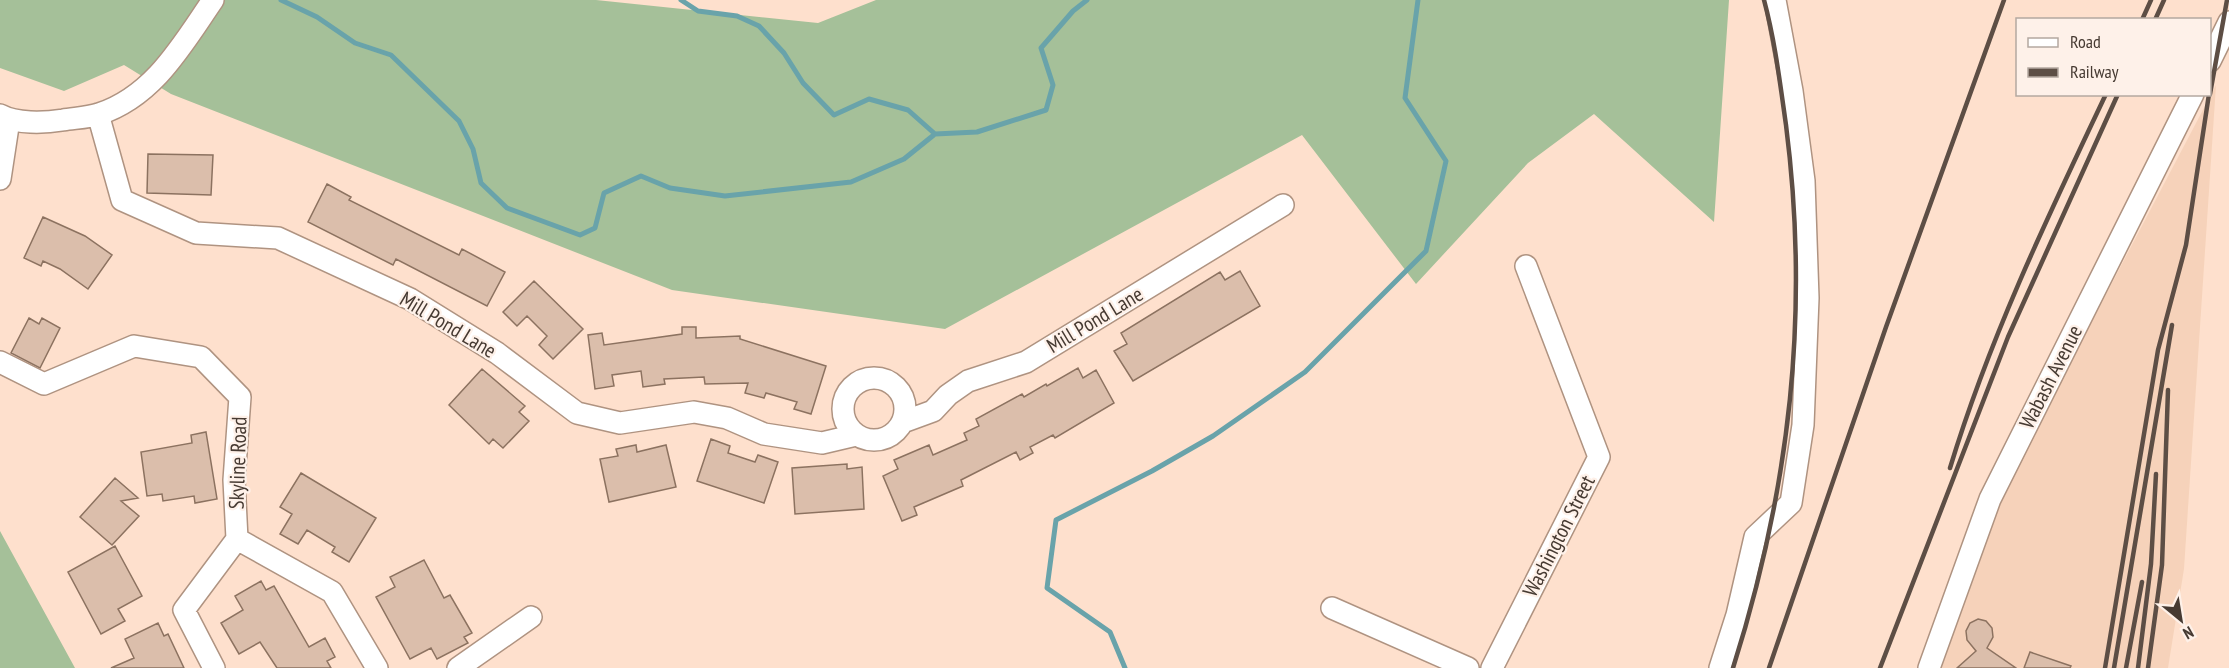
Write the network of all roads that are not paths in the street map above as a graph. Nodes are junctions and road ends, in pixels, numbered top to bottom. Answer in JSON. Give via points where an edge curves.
{"nodes":[{"id":1,"x":213,"y":0,"type":"edge"},
{"id":2,"x":1775,"y":0,"type":"edge"},
{"id":3,"x":2229,"y":22,"type":"edge"},
{"id":4,"x":2211,"y":59,"type":"edge"},
{"id":5,"x":2192,"y":96,"type":"edge"},
{"id":6,"x":98,"y":114,"type":"junction"},
{"id":7,"x":5,"y":117,"type":"edge"},
{"id":8,"x":0,"y":179,"type":"edge"},
{"id":9,"x":1283,"y":206,"type":"dead end"},
{"id":10,"x":1526,"y":266,"type":"dead end"},
{"id":11,"x":0,"y":362,"type":"edge"},
{"id":12,"x":903,"y":422,"type":"junction"},
{"id":13,"x":856,"y":435,"type":"junction"},
{"id":14,"x":237,"y":539,"type":"junction"},
{"id":15,"x":1332,"y":608,"type":"dead end"},
{"id":16,"x":531,"y":617,"type":"dead end"},
{"id":17,"x":214,"y":668,"type":"edge"},
{"id":18,"x":376,"y":668,"type":"edge"},
{"id":19,"x":458,"y":668,"type":"edge"},
{"id":20,"x":1468,"y":668,"type":"edge"},
{"id":21,"x":1492,"y":668,"type":"edge"},
{"id":22,"x":1720,"y":668,"type":"edge"},
{"id":23,"x":1929,"y":668,"type":"edge"}],
"edges":[{"from":1,"to":6,"type":"street","via":[[166,69],[135,97]]},
{"from":2,"to":22,"type":"street","via":[[1804,181],[1808,298],[1803,425],[1791,504],[1755,537]]},
{"from":3,"to":4,"type":"street"},
{"from":5,"to":23,"type":"street","name":"Wabash Avenue","via":[[1990,499]]},
{"from":6,"to":7,"type":"street","via":[[54,122]]},
{"from":6,"to":13,"type":"street","name":"Mill Pond Lane","via":[[122,200],[196,233],[278,238],[410,299],[497,353],[577,413],[620,423],[694,412],[727,417],[764,434],[822,443]]},
{"from":7,"to":8,"type":"street"},
{"from":9,"to":12,"type":"street","name":"Mill Pond Lane","via":[[1026,362],[968,381],[933,411]]},
{"from":10,"to":21,"type":"street","name":"Washington Street","via":[[1599,457]]},
{"from":11,"to":14,"type":"street","name":"Skyline Road","via":[[44,384],[134,346],[201,357],[240,397],[234,480]]},
{"from":12,"to":13,"type":"street","name":"Mill Pond Lane","via":[[883,439],[873,441]]},
{"from":12,"to":13,"type":"street","via":[[905,402],[895,385],[886,379],[866,378],[849,390],[843,409],[844,419]]},
{"from":14,"to":17,"type":"street","name":"Skyline Road","via":[[184,610]]},
{"from":14,"to":18,"type":"street","via":[[332,592]]},
{"from":15,"to":20,"type":"street"},
{"from":16,"to":19,"type":"street"}]}
